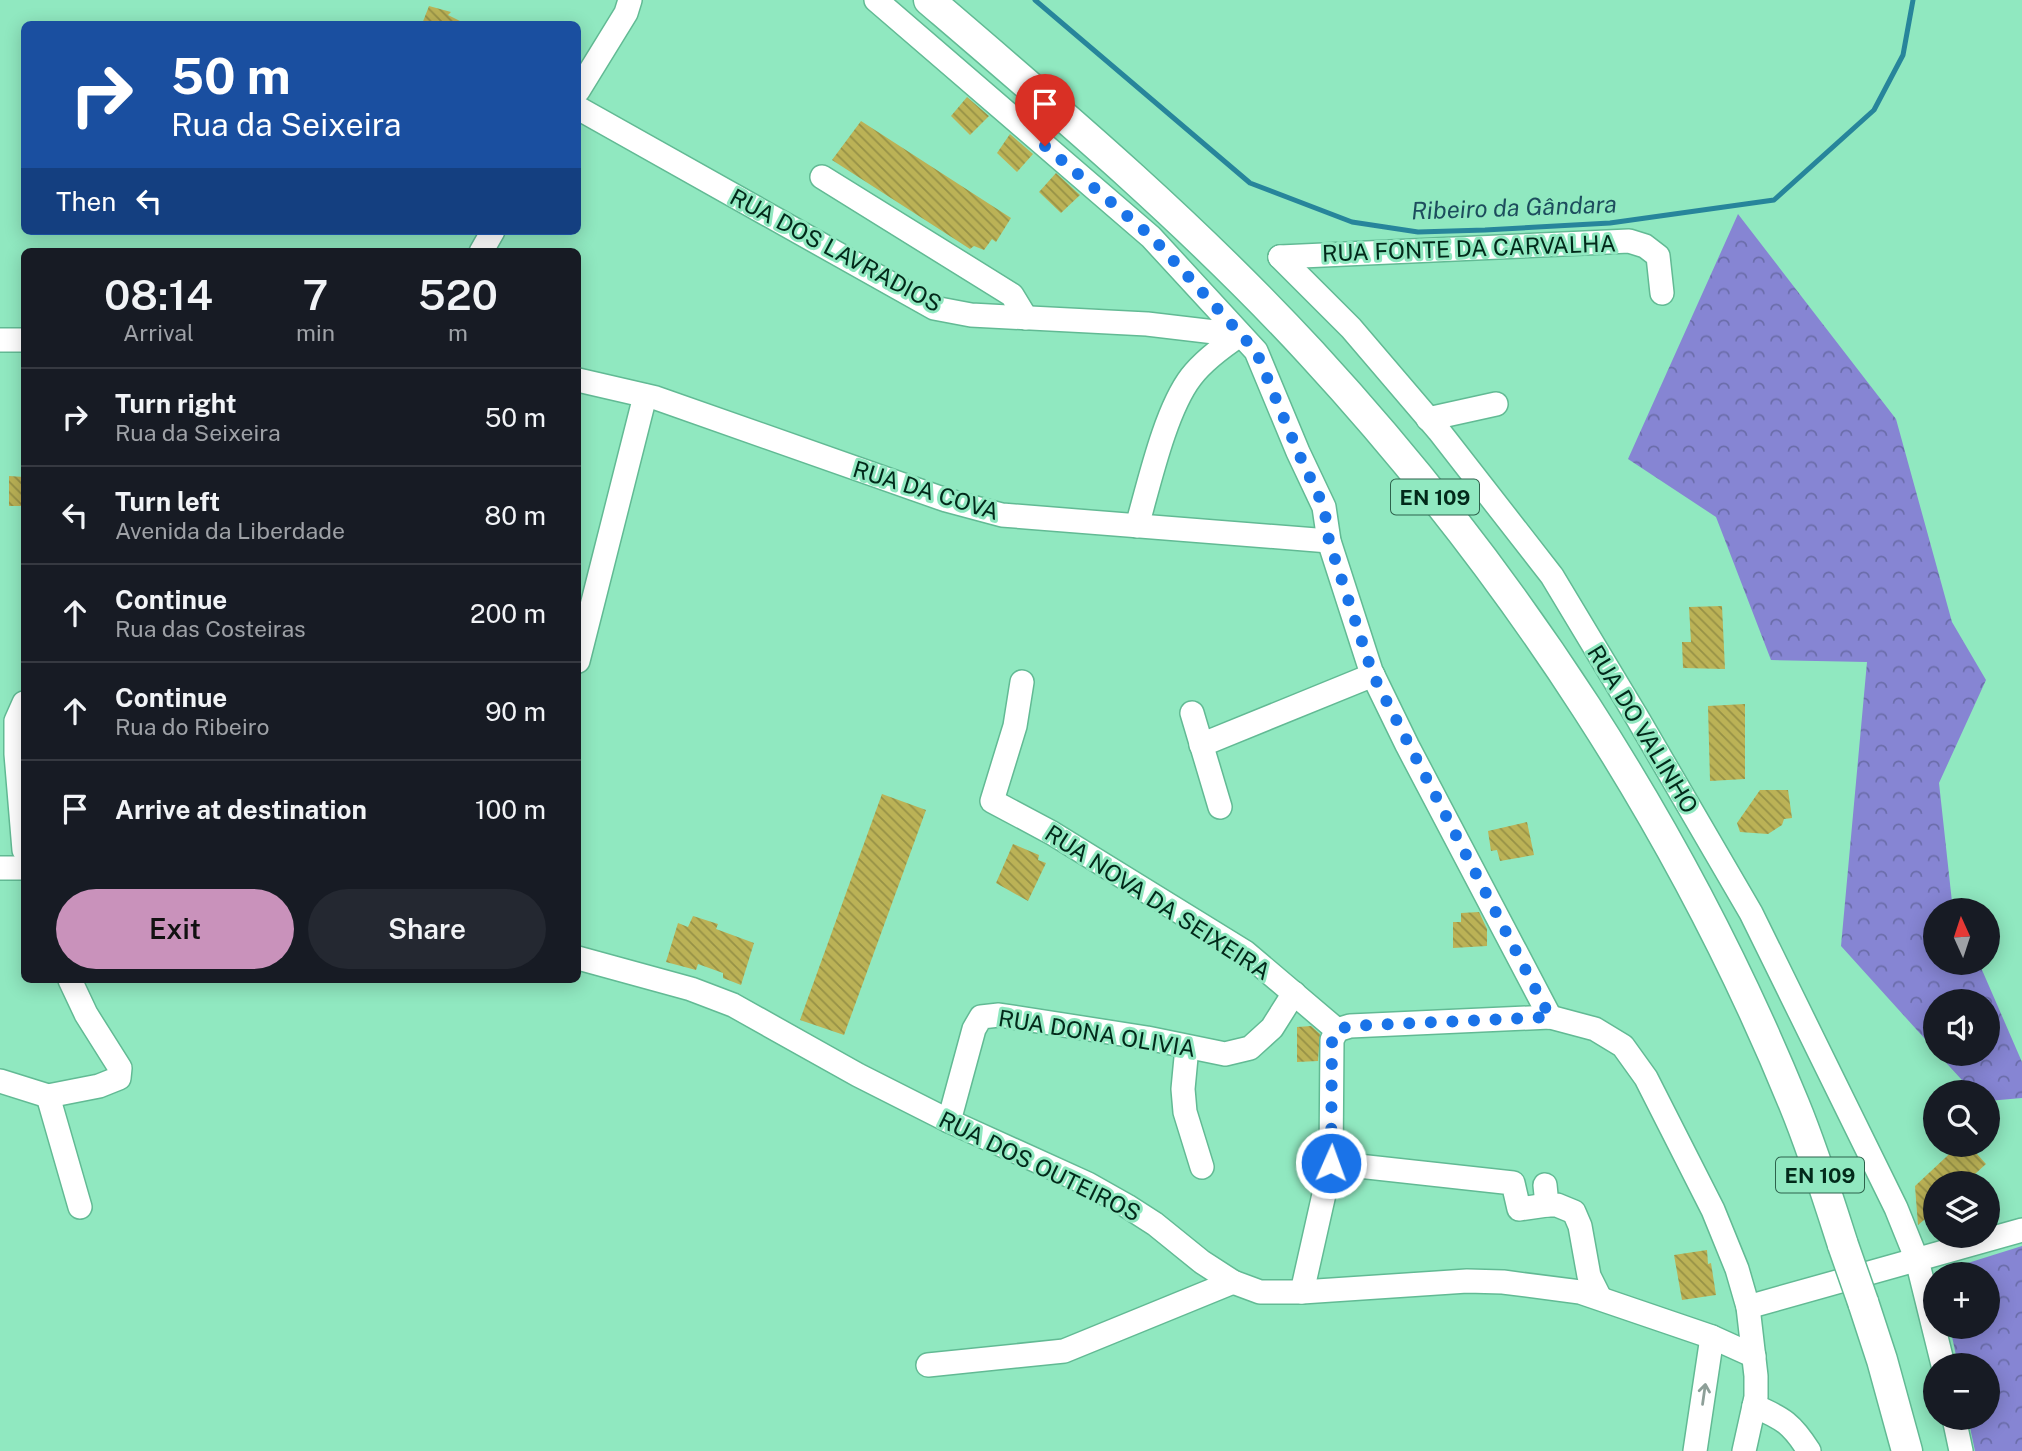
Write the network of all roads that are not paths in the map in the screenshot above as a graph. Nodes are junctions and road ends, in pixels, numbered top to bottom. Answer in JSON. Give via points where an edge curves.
{"nodes":[{"id":1,"x":629,"y":0,"type":"edge"},
{"id":2,"x":876,"y":0,"type":"edge"},
{"id":3,"x":929,"y":0,"type":"edge"},
{"id":4,"x":581,"y":86,"type":"edge"},
{"id":5,"x":581,"y":110,"type":"edge"},
{"id":6,"x":822,"y":177,"type":"dead end"},
{"id":7,"x":1280,"y":257,"type":"joint"},
{"id":8,"x":1662,"y":293,"type":"dead end"},
{"id":9,"x":1026,"y":318,"type":"junction"},
{"id":10,"x":1240,"y":335,"type":"junction"},
{"id":11,"x":0,"y":340,"type":"edge"},
{"id":12,"x":21,"y":340,"type":"edge"},
{"id":13,"x":581,"y":381,"type":"edge"},
{"id":14,"x":645,"y":396,"type":"junction"},
{"id":15,"x":1496,"y":404,"type":"dead end"},
{"id":16,"x":1428,"y":419,"type":"junction"},
{"id":17,"x":1138,"y":526,"type":"junction"},
{"id":18,"x":1329,"y":541,"type":"junction"},
{"id":19,"x":581,"y":649,"type":"edge"},
{"id":20,"x":1373,"y":675,"type":"junction"},
{"id":21,"x":1022,"y":682,"type":"dead end"},
{"id":22,"x":21,"y":707,"type":"edge"},
{"id":23,"x":1192,"y":713,"type":"dead end"},
{"id":24,"x":8,"y":725,"type":"edge"},
{"id":25,"x":1201,"y":746,"type":"junction"},
{"id":26,"x":1220,"y":807,"type":"dead end"},
{"id":27,"x":21,"y":814,"type":"edge"},
{"id":28,"x":0,"y":868,"type":"edge"},
{"id":29,"x":21,"y":868,"type":"edge"},
{"id":30,"x":581,"y":959,"type":"edge"},
{"id":31,"x":71,"y":983,"type":"edge"},
{"id":32,"x":1294,"y":993,"type":"junction"},
{"id":33,"x":1550,"y":1017,"type":"junction"},
{"id":34,"x":1337,"y":1030,"type":"junction"},
{"id":35,"x":1188,"y":1047,"type":"junction"},
{"id":36,"x":0,"y":1082,"type":"edge"},
{"id":37,"x":48,"y":1096,"type":"junction"},
{"id":38,"x":949,"y":1121,"type":"junction"},
{"id":39,"x":1331,"y":1163,"type":"junction"},
{"id":40,"x":1202,"y":1167,"type":"dead end"},
{"id":41,"x":79,"y":1207,"type":"dead end"},
{"id":42,"x":2022,"y":1230,"type":"edge"},
{"id":43,"x":1917,"y":1260,"type":"junction"},
{"id":44,"x":1233,"y":1282,"type":"junction"},
{"id":45,"x":1302,"y":1292,"type":"junction"},
{"id":46,"x":1601,"y":1298,"type":"junction"},
{"id":47,"x":1748,"y":1307,"type":"junction"},
{"id":48,"x":1712,"y":1337,"type":"junction"},
{"id":49,"x":1940,"y":1353,"type":"edge"},
{"id":50,"x":1754,"y":1356,"type":"junction"},
{"id":51,"x":928,"y":1365,"type":"dead end"},
{"id":52,"x":1754,"y":1406,"type":"junction"},
{"id":53,"x":1957,"y":1430,"type":"edge"},
{"id":54,"x":1695,"y":1451,"type":"edge"},
{"id":55,"x":1744,"y":1451,"type":"edge"},
{"id":56,"x":1809,"y":1451,"type":"edge"},
{"id":57,"x":1907,"y":1451,"type":"edge"},
{"id":58,"x":1961,"y":1451,"type":"edge"}],
"edges":[{"from":1,"to":4,"type":"street"},
{"from":2,"to":10,"type":"street","via":[[1152,237]]},
{"from":3,"to":57,"type":"main road","number":"EN 109","bridge":true,"via":[[1115,160],[1309,351],[1473,544],[1546,646],[1708,917],[1795,1106],[1882,1360]]},
{"from":5,"to":9,"type":"street","name":"RUA DOS LAVRADIOS","via":[[934,308]]},
{"from":6,"to":9,"type":"street","via":[[1012,295]]},
{"from":7,"to":8,"type":"street","name":"RUA FONTE DA CARVALHA","via":[[1629,242],[1658,256]]},
{"from":7,"to":16,"type":"street","name":"RUA DO VALINHO","via":[[1352,328]]},
{"from":9,"to":10,"type":"street","name":"RUA DOS LAVRADIOS","via":[[1147,324]]},
{"from":10,"to":17,"type":"street","via":[[1190,378],[1170,418]]},
{"from":10,"to":18,"type":"street","via":[[1256,351],[1324,507]]},
{"from":11,"to":12,"type":"street"},
{"from":13,"to":14,"type":"street","name":"RUA DA COVA"},
{"from":14,"to":17,"type":"street","name":"RUA DA COVA","via":[[1002,515]]},
{"from":14,"to":19,"type":"street"},
{"from":15,"to":16,"type":"street"},
{"from":16,"to":43,"type":"street","name":"RUA DO VALINHO","via":[[1552,576],[1737,890],[1896,1208]]},
{"from":17,"to":18,"type":"street","name":"RUA DA COVA"},
{"from":18,"to":20,"type":"street"},
{"from":20,"to":25,"type":"street"},
{"from":20,"to":33,"type":"street"},
{"from":21,"to":32,"type":"street","name":"RUA NOVA DA SEIXEIRA","via":[[1015,726],[992,801],[1245,952]]},
{"from":22,"to":24,"type":"street"},
{"from":23,"to":25,"type":"street"},
{"from":24,"to":27,"type":"street","via":[[16,754]]},
{"from":25,"to":26,"type":"street"},
{"from":28,"to":29,"type":"street"},
{"from":30,"to":38,"type":"street","name":"RUA DOS OUTEIROS","via":[[733,1005]]},
{"from":31,"to":37,"type":"street","via":[[120,1068],[119,1078]]},
{"from":32,"to":34,"type":"street","name":"RUA NOVA DA SEIXEIRA"},
{"from":32,"to":35,"type":"street","name":"RUA DONA OLIVIA","via":[[1272,1028],[1250,1048],[1225,1054]]},
{"from":33,"to":34,"type":"street"},
{"from":33,"to":47,"type":"street","via":[[1605,1034],[1623,1046],[1641,1068],[1724,1234]]},
{"from":34,"to":39,"type":"street","via":[[1332,1040]]},
{"from":35,"to":38,"type":"street","name":"RUA DONA OLIVIA","via":[[999,1015],[981,1017]]},
{"from":35,"to":40,"type":"street","via":[[1185,1112]]},
{"from":36,"to":37,"type":"street"},
{"from":37,"to":41,"type":"street"},
{"from":38,"to":44,"type":"street","name":"RUA DOS OUTEIROS","via":[[1127,1206]]},
{"from":39,"to":45,"type":"street"},
{"from":39,"to":46,"type":"street","via":[[1513,1183],[1518,1209],[1546,1195],[1574,1212],[1589,1276]]},
{"from":42,"to":43,"type":"street"},
{"from":43,"to":47,"type":"street"},
{"from":43,"to":49,"type":"street","name":"RUA DO VALINHO"},
{"from":44,"to":45,"type":"street","name":"RUA DOS OUTEIROS","via":[[1260,1292]]},
{"from":44,"to":51,"type":"street","via":[[1063,1351]]},
{"from":45,"to":46,"type":"street","name":"RUA DOS OUTEIROS","via":[[1467,1281],[1503,1282]]},
{"from":46,"to":48,"type":"street","name":"RUA DOS OUTEIROS"},
{"from":47,"to":50,"type":"street"},
{"from":48,"to":50,"type":"street","name":"RUA DOS OUTEIROS"},
{"from":54,"to":48,"type":"street","one_way":true},
{"from":50,"to":52,"type":"street"},
{"from":52,"to":55,"type":"street"},
{"from":52,"to":56,"type":"street","via":[[1781,1417]]},
{"from":53,"to":58,"type":"street"}]}
